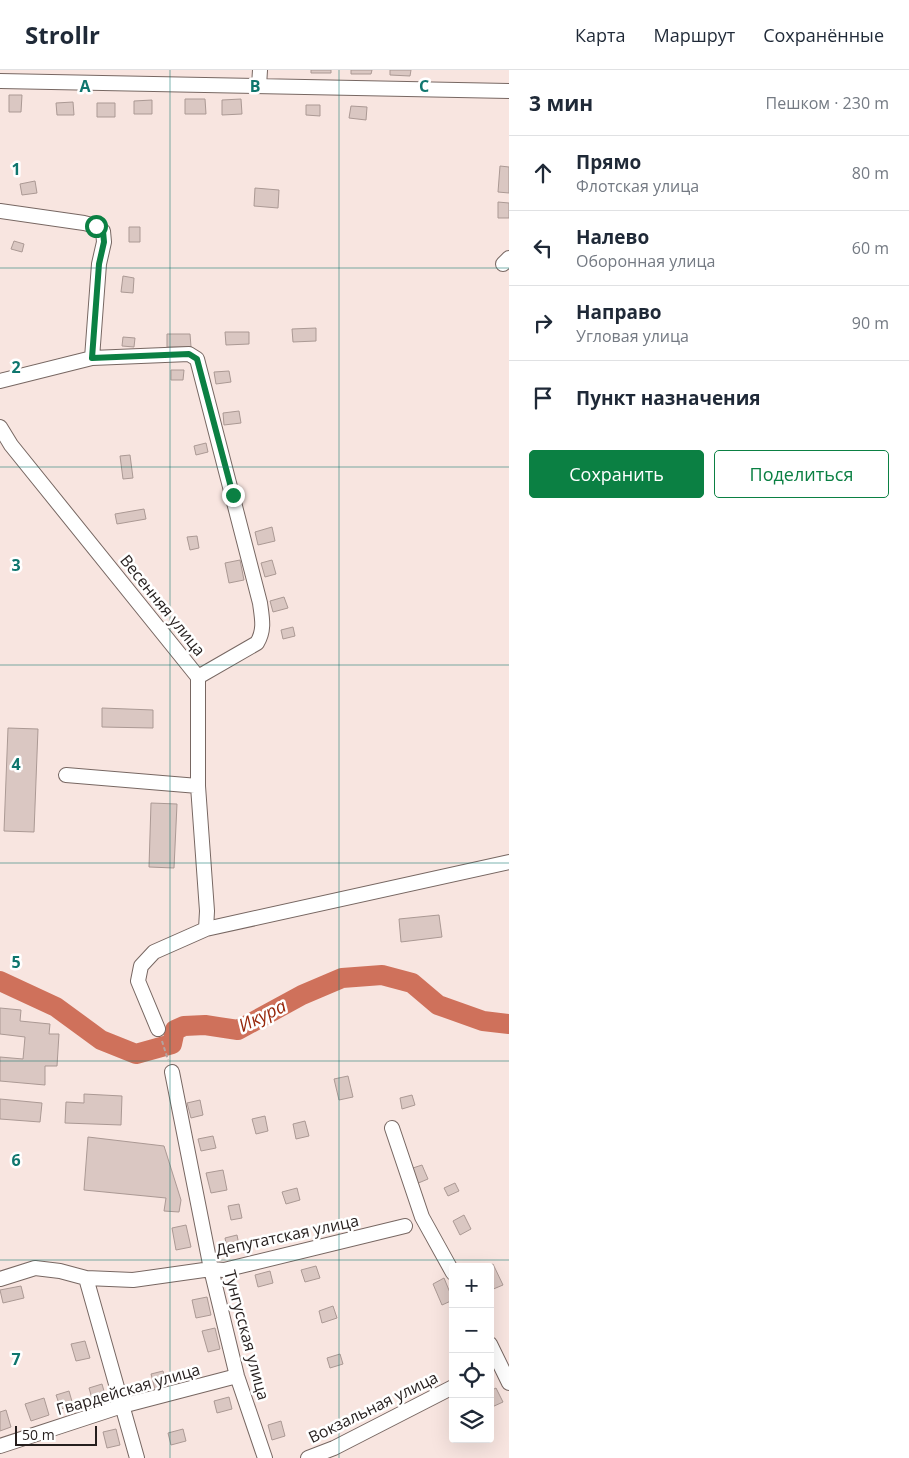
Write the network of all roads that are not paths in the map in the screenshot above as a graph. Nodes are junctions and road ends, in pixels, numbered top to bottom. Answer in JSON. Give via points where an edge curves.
{"nodes":[{"id":1,"x":260,"y":70,"type":"edge"},
{"id":2,"x":0,"y":81,"type":"edge"},
{"id":3,"x":259,"y":86,"type":"junction"},
{"id":4,"x":509,"y":91,"type":"edge"},
{"id":5,"x":0,"y":211,"type":"edge"},
{"id":6,"x":92,"y":358,"type":"junction"},
{"id":7,"x":0,"y":381,"type":"edge"},
{"id":8,"x":0,"y":427,"type":"edge"},
{"id":9,"x":198,"y":677,"type":"junction"},
{"id":10,"x":66,"y":776,"type":"dead end"},
{"id":11,"x":198,"y":786,"type":"junction"},
{"id":12,"x":509,"y":862,"type":"edge"},
{"id":13,"x":206,"y":929,"type":"junction"},
{"id":14,"x":158,"y":1029,"type":"road end"},
{"id":15,"x":172,"y":1072,"type":"road end"},
{"id":16,"x":392,"y":1128,"type":"dead end"},
{"id":17,"x":416,"y":1195,"type":"junction"},
{"id":18,"x":405,"y":1226,"type":"junction"},
{"id":19,"x":431,"y":1233,"type":"junction"},
{"id":20,"x":449,"y":1266,"type":"edge"},
{"id":21,"x":211,"y":1269,"type":"junction"},
{"id":22,"x":86,"y":1278,"type":"junction"},
{"id":23,"x":0,"y":1279,"type":"edge"},
{"id":24,"x":499,"y":1359,"type":"edge"},
{"id":25,"x":234,"y":1360,"type":"junction"},
{"id":26,"x":237,"y":1376,"type":"junction"},
{"id":27,"x":218,"y":1382,"type":"junction"},
{"id":28,"x":509,"y":1383,"type":"edge"},
{"id":29,"x":449,"y":1389,"type":"edge"},
{"id":30,"x":122,"y":1406,"type":"junction"},
{"id":31,"x":0,"y":1446,"type":"edge"},
{"id":32,"x":137,"y":1458,"type":"edge"},
{"id":33,"x":265,"y":1458,"type":"edge"},
{"id":34,"x":308,"y":1458,"type":"edge"}],
"edges":[{"from":1,"to":3,"type":"street"},
{"from":2,"to":3,"type":"street"},
{"from":3,"to":4,"type":"street"},
{"from":5,"to":6,"type":"street","via":[[84,223],[103,231]]},
{"from":6,"to":7,"type":"street"},
{"from":6,"to":9,"type":"street","via":[[189,354],[197,359],[263,624],[257,643]]},
{"from":8,"to":9,"type":"street","name":"Весенняя улица"},
{"from":9,"to":11,"type":"street","name":"Весенняя улица"},
{"from":10,"to":11,"type":"street"},
{"from":11,"to":13,"type":"street","name":"Весенняя улица"},
{"from":12,"to":13,"type":"street"},
{"from":13,"to":14,"type":"street","via":[[154,952],[141,966],[138,981]]},
{"from":15,"to":21,"type":"street","name":"Тунгусская улица"},
{"from":16,"to":17,"type":"street"},
{"from":17,"to":18,"type":"street","via":[[413,1213]]},
{"from":17,"to":19,"type":"street","via":[[422,1218]]},
{"from":18,"to":19,"type":"street"},
{"from":18,"to":21,"type":"street","name":"Депутатская улица","via":[[224,1270]]},
{"from":19,"to":20,"type":"street"},
{"from":21,"to":22,"type":"street","name":"Депутатская улица","via":[[133,1280]]},
{"from":21,"to":25,"type":"street","name":"Тунгусская улица"},
{"from":22,"to":23,"type":"street","name":"Депутатская улица","via":[[60,1270],[35,1268]]},
{"from":22,"to":30,"type":"street"},
{"from":24,"to":28,"type":"street"},
{"from":25,"to":26,"type":"street","name":"Тунгусская улица"},
{"from":25,"to":27,"type":"street"},
{"from":26,"to":27,"type":"street","name":"Гвардейская улица"},
{"from":26,"to":33,"type":"street","name":"Тунгусская улица"},
{"from":27,"to":30,"type":"street","name":"Гвардейская улица"},
{"from":29,"to":34,"type":"street","name":"Вокзальная улица"},
{"from":30,"to":31,"type":"street","name":"Гвардейская улица"},
{"from":30,"to":32,"type":"street"}]}
